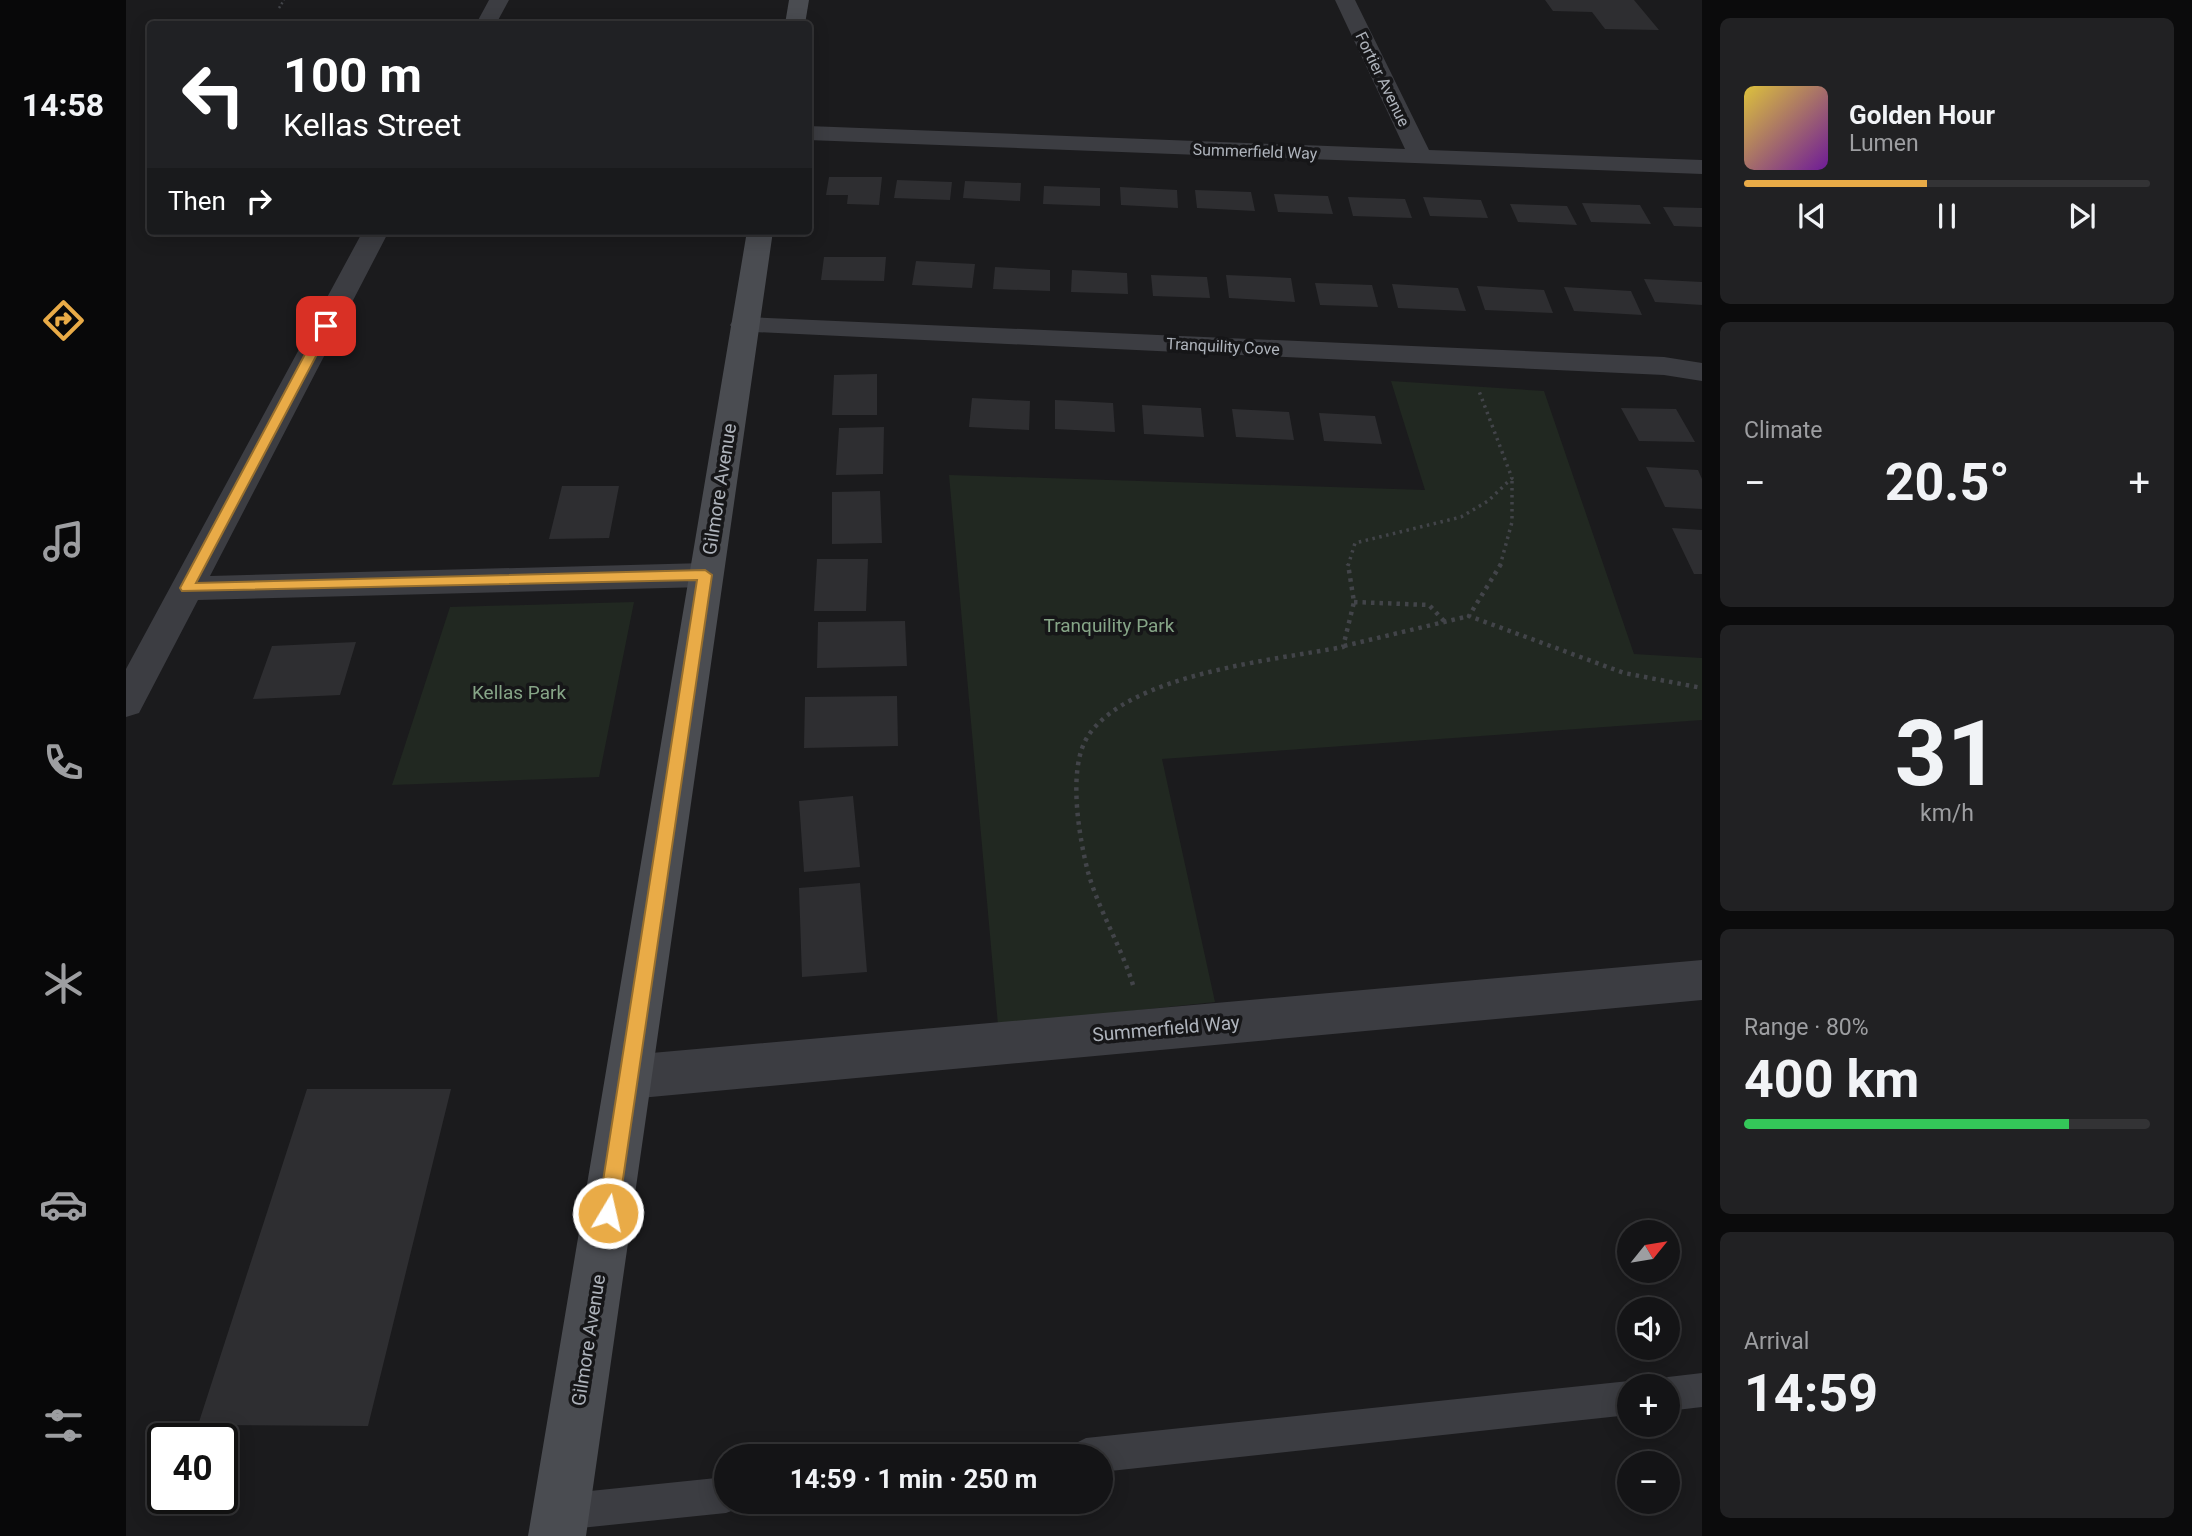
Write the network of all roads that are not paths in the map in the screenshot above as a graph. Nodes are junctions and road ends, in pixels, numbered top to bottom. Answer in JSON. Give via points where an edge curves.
{"nodes":[{"id":1,"x":499,"y":0,"type":"edge"},
{"id":2,"x":799,"y":0,"type":"edge"},
{"id":3,"x":1345,"y":0,"type":"edge"},
{"id":4,"x":488,"y":21,"type":"edge"},
{"id":5,"x":796,"y":21,"type":"edge"},
{"id":6,"x":812,"y":134,"type":"edge"},
{"id":7,"x":1421,"y":157,"type":"junction"},
{"id":8,"x":1702,"y":167,"type":"edge"},
{"id":9,"x":374,"y":235,"type":"edge"},
{"id":10,"x":759,"y":235,"type":"edge"},
{"id":11,"x":744,"y":325,"type":"junction"},
{"id":12,"x":1702,"y":372,"type":"edge"},
{"id":13,"x":705,"y":575,"type":"junction"},
{"id":14,"x":187,"y":588,"type":"junction"},
{"id":15,"x":126,"y":703,"type":"edge"},
{"id":16,"x":1702,"y":980,"type":"edge"},
{"id":17,"x":629,"y":1077,"type":"junction"},
{"id":18,"x":1702,"y":1390,"type":"edge"},
{"id":19,"x":1680,"y":1393,"type":"edge"},
{"id":20,"x":1617,"y":1399,"type":"edge"},
{"id":21,"x":1113,"y":1453,"type":"edge"},
{"id":22,"x":714,"y":1496,"type":"edge"},
{"id":23,"x":559,"y":1524,"type":"edge"}],
"edges":[{"from":1,"to":4,"type":"street"},
{"from":2,"to":5,"type":"street"},
{"from":3,"to":7,"type":"street","name":"Fortier Avenue"},
{"from":6,"to":7,"type":"street","name":"Summerfield Way"},
{"from":7,"to":8,"type":"street","name":"Summerfield Way"},
{"from":9,"to":14,"type":"street"},
{"from":10,"to":11,"type":"street","name":"Gilmore Avenue"},
{"from":11,"to":12,"type":"street","name":"Tranquility Cove","via":[[1664,366]]},
{"from":11,"to":13,"type":"street","name":"Gilmore Avenue"},
{"from":13,"to":14,"type":"street"},
{"from":13,"to":17,"type":"street","name":"Gilmore Avenue"},
{"from":14,"to":15,"type":"street"},
{"from":16,"to":17,"type":"street","name":"Summerfield Way"},
{"from":17,"to":23,"type":"street","name":"Gilmore Avenue"},
{"from":18,"to":19,"type":"lane"},
{"from":20,"to":21,"type":"lane"},
{"from":22,"to":23,"type":"lane"}]}
